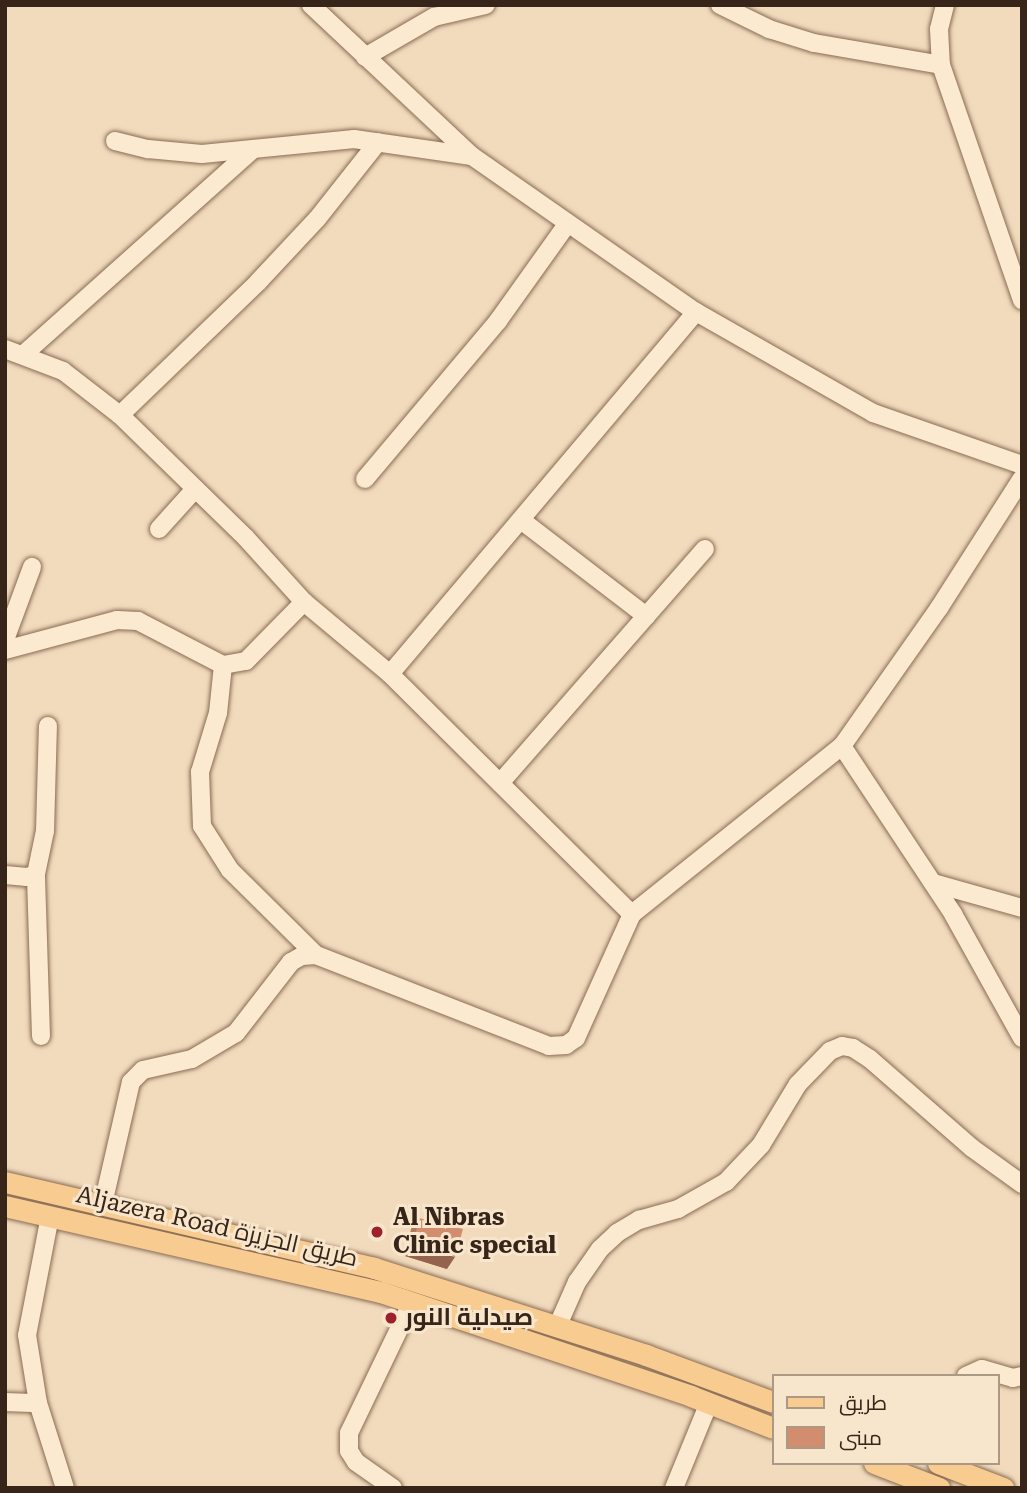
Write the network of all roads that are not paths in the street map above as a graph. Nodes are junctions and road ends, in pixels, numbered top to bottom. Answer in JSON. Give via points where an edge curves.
{"nodes":[{"id":1,"x":311,"y":5,"type":"edge"},
{"id":2,"x":486,"y":5,"type":"edge"},
{"id":3,"x":720,"y":5,"type":"edge"},
{"id":4,"x":946,"y":5,"type":"edge"},
{"id":5,"x":365,"y":57,"type":"junction"},
{"id":6,"x":941,"y":65,"type":"junction"},
{"id":7,"x":115,"y":141,"type":"dead end"},
{"id":8,"x":378,"y":142,"type":"junction"},
{"id":9,"x":252,"y":150,"type":"junction"},
{"id":10,"x":471,"y":156,"type":"junction"},
{"id":11,"x":568,"y":223,"type":"junction"},
{"id":12,"x":1022,"y":300,"type":"edge"},
{"id":13,"x":696,"y":312,"type":"junction"},
{"id":14,"x":5,"y":349,"type":"edge"},
{"id":15,"x":24,"y":354,"type":"junction"},
{"id":16,"x":120,"y":415,"type":"junction"},
{"id":17,"x":1022,"y":465,"type":"edge"},
{"id":18,"x":1022,"y":478,"type":"edge"},
{"id":19,"x":365,"y":479,"type":"dead end"},
{"id":20,"x":195,"y":489,"type":"junction"},
{"id":21,"x":521,"y":520,"type":"junction"},
{"id":22,"x":159,"y":529,"type":"dead end"},
{"id":23,"x":705,"y":549,"type":"dead end"},
{"id":24,"x":32,"y":566,"type":"dead end"},
{"id":25,"x":304,"y":602,"type":"junction"},
{"id":26,"x":646,"y":616,"type":"junction"},
{"id":27,"x":5,"y":640,"type":"edge"},
{"id":28,"x":5,"y":650,"type":"edge"},
{"id":29,"x":223,"y":665,"type":"junction"},
{"id":30,"x":390,"y":674,"type":"junction"},
{"id":31,"x":48,"y":726,"type":"dead end"},
{"id":32,"x":842,"y":746,"type":"junction"},
{"id":33,"x":500,"y":783,"type":"junction"},
{"id":34,"x":36,"y":874,"type":"junction"},
{"id":35,"x":5,"y":875,"type":"edge"},
{"id":36,"x":933,"y":883,"type":"junction"},
{"id":37,"x":1022,"y":908,"type":"edge"},
{"id":38,"x":632,"y":914,"type":"junction"},
{"id":39,"x":316,"y":955,"type":"junction"},
{"id":40,"x":41,"y":1036,"type":"dead end"},
{"id":41,"x":1022,"y":1038,"type":"edge"},
{"id":42,"x":5,"y":1182,"type":"edge"},
{"id":43,"x":1022,"y":1184,"type":"edge"},
{"id":44,"x":103,"y":1204,"type":"junction"},
{"id":45,"x":5,"y":1206,"type":"edge"},
{"id":46,"x":50,"y":1216,"type":"junction"},
{"id":47,"x":412,"y":1302,"type":"junction"},
{"id":48,"x":558,"y":1325,"type":"junction"},
{"id":49,"x":971,"y":1374,"type":"edge"},
{"id":50,"x":1022,"y":1376,"type":"edge"},
{"id":51,"x":5,"y":1402,"type":"edge"},
{"id":52,"x":772,"y":1402,"type":"edge"},
{"id":53,"x":38,"y":1403,"type":"junction"},
{"id":54,"x":708,"y":1405,"type":"junction"},
{"id":55,"x":772,"y":1428,"type":"edge"},
{"id":56,"x":879,"y":1465,"type":"edge"},
{"id":57,"x":943,"y":1465,"type":"edge"},
{"id":58,"x":65,"y":1488,"type":"edge"},
{"id":59,"x":393,"y":1488,"type":"edge"},
{"id":60,"x":674,"y":1488,"type":"edge"},
{"id":61,"x":939,"y":1488,"type":"edge"},
{"id":62,"x":1003,"y":1488,"type":"edge"}],
"edges":[{"from":1,"to":5,"type":"street"},
{"from":2,"to":5,"type":"street","via":[[434,17]]},
{"from":3,"to":6,"type":"street","via":[[769,29],[814,43]]},
{"from":4,"to":6,"type":"street","via":[[939,29]]},
{"from":5,"to":10,"type":"street"},
{"from":6,"to":12,"type":"street"},
{"from":7,"to":9,"type":"street","via":[[202,154]]},
{"from":8,"to":9,"type":"street","via":[[354,139]]},
{"from":8,"to":10,"type":"street"},
{"from":8,"to":16,"type":"street","via":[[317,219],[258,282]]},
{"from":9,"to":15,"type":"street"},
{"from":10,"to":11,"type":"street"},
{"from":11,"to":13,"type":"street"},
{"from":11,"to":19,"type":"street","via":[[498,321]]},
{"from":13,"to":17,"type":"street","via":[[873,413]]},
{"from":13,"to":21,"type":"street"},
{"from":14,"to":15,"type":"street"},
{"from":15,"to":16,"type":"street","via":[[63,372]]},
{"from":16,"to":20,"type":"street"},
{"from":18,"to":32,"type":"street","via":[[939,608]]},
{"from":20,"to":22,"type":"street"},
{"from":20,"to":25,"type":"street"},
{"from":21,"to":26,"type":"street"},
{"from":21,"to":30,"type":"street"},
{"from":23,"to":26,"type":"street"},
{"from":24,"to":27,"type":"street"},
{"from":25,"to":29,"type":"street","via":[[246,662]]},
{"from":25,"to":30,"type":"street"},
{"from":26,"to":33,"type":"street"},
{"from":28,"to":29,"type":"street","via":[[117,620],[138,621]]},
{"from":29,"to":39,"type":"street","via":[[218,713],[201,772],[202,826],[230,870]]},
{"from":30,"to":33,"type":"street"},
{"from":31,"to":34,"type":"street","via":[[47,813]]},
{"from":32,"to":36,"type":"street"},
{"from":32,"to":38,"type":"street"},
{"from":33,"to":38,"type":"street"},
{"from":34,"to":35,"type":"street"},
{"from":34,"to":40,"type":"street"},
{"from":36,"to":37,"type":"street"},
{"from":36,"to":41,"type":"street"},
{"from":38,"to":39,"type":"street","via":[[582,1030],[566,1045],[549,1046],[503,1030]]},
{"from":39,"to":44,"type":"street","via":[[291,962],[236,1033],[192,1059],[143,1070],[131,1082]]},
{"from":42,"to":44,"type":"main road","name":"Aljazera Road طريق الجزيزة"},
{"from":43,"to":48,"type":"street","via":[[972,1148],[870,1059],[842,1046],[830,1051],[799,1084],[761,1145],[726,1182],[677,1209],[639,1220],[600,1249],[577,1282]]},
{"from":44,"to":48,"type":"main road","name":"Aljazera Road طريق الجزيزة","via":[[374,1268]]},
{"from":45,"to":46,"type":"main road","name":"Aljazera Road طريق الجزيزة"},
{"from":46,"to":47,"type":"main road","name":"Aljazera Road طريق الجزيزة"},
{"from":46,"to":53,"type":"street","via":[[27,1335]]},
{"from":47,"to":54,"type":"main road","name":"Aljazera Road طريق الجزيزة"},
{"from":47,"to":59,"type":"street","via":[[349,1433],[349,1451],[356,1462]]},
{"from":48,"to":52,"type":"main road","name":"Aljazera Road طريق الجزيزة"},
{"from":49,"to":50,"type":"street","via":[[982,1369],[1013,1378]]},
{"from":51,"to":53,"type":"street"},
{"from":53,"to":58,"type":"street"},
{"from":54,"to":55,"type":"main road","name":"Aljazera Road طريق الجزيزة"},
{"from":54,"to":60,"type":"street"},
{"from":56,"to":61,"type":"main road"},
{"from":57,"to":62,"type":"main road"}]}
